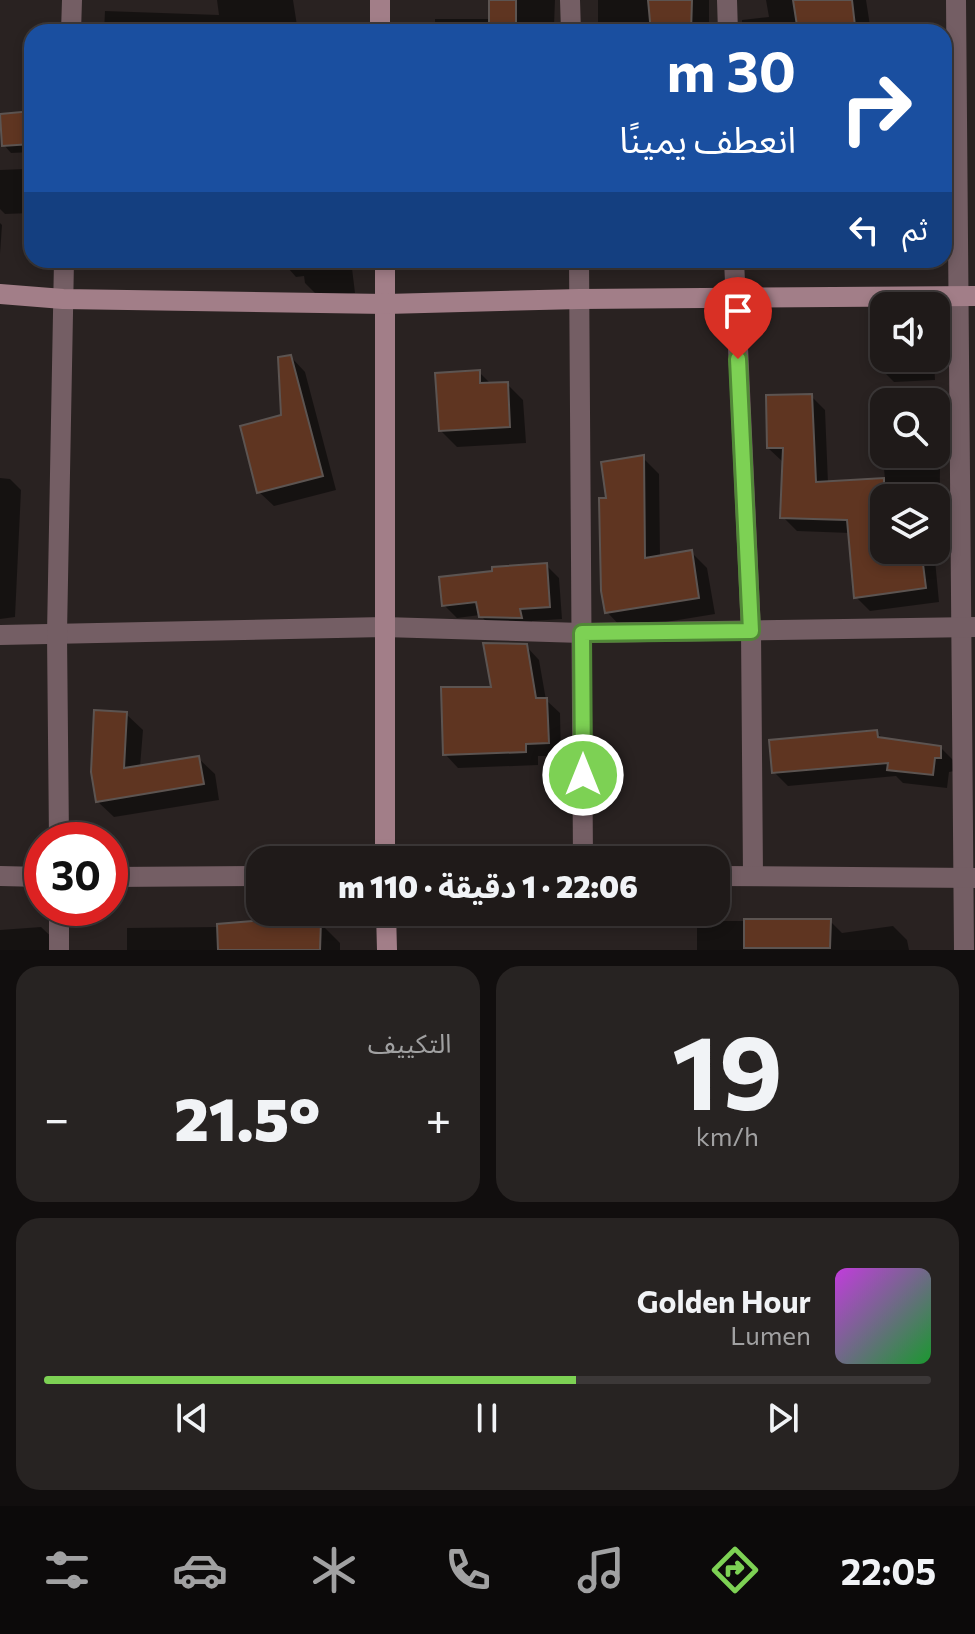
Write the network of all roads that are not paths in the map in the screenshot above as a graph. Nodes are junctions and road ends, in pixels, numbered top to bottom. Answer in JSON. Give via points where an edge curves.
{"nodes":[{"id":1,"x":72,"y":0,"type":"edge"},
{"id":2,"x":380,"y":0,"type":"edge"},
{"id":3,"x":570,"y":0,"type":"edge"},
{"id":4,"x":727,"y":0,"type":"edge"},
{"id":5,"x":956,"y":0,"type":"edge"},
{"id":6,"x":71,"y":24,"type":"edge"},
{"id":7,"x":380,"y":24,"type":"edge"},
{"id":8,"x":571,"y":24,"type":"edge"},
{"id":9,"x":728,"y":24,"type":"edge"},
{"id":10,"x":64,"y":268,"type":"edge"},
{"id":11,"x":385,"y":268,"type":"edge"},
{"id":12,"x":579,"y":268,"type":"edge"},
{"id":13,"x":734,"y":268,"type":"edge"},
{"id":14,"x":0,"y":294,"type":"edge"},
{"id":15,"x":966,"y":296,"type":"edge"},
{"id":16,"x":735,"y":298,"type":"junction"},
{"id":17,"x":63,"y":299,"type":"junction"},
{"id":18,"x":580,"y":299,"type":"junction"},
{"id":19,"x":386,"y":304,"type":"junction"},
{"id":20,"x":384,"y":627,"type":"junction"},
{"id":21,"x":969,"y":627,"type":"edge"},
{"id":22,"x":751,"y":631,"type":"junction"},
{"id":23,"x":582,"y":633,"type":"junction"},
{"id":24,"x":57,"y":634,"type":"junction"},
{"id":25,"x":0,"y":635,"type":"edge"},
{"id":26,"x":59,"y":822,"type":"edge"},
{"id":27,"x":385,"y":846,"type":"edge"},
{"id":28,"x":583,"y":846,"type":"edge"},
{"id":29,"x":0,"y":876,"type":"edge"},
{"id":30,"x":246,"y":876,"type":"edge"},
{"id":31,"x":730,"y":876,"type":"edge"},
{"id":32,"x":753,"y":876,"type":"junction"},
{"id":33,"x":24,"y":877,"type":"edge"},
{"id":34,"x":128,"y":877,"type":"edge"},
{"id":35,"x":969,"y":878,"type":"edge"},
{"id":36,"x":59,"y":926,"type":"edge"},
{"id":37,"x":386,"y":926,"type":"edge"},
{"id":38,"x":59,"y":950,"type":"edge"},
{"id":39,"x":387,"y":950,"type":"edge"},
{"id":40,"x":964,"y":950,"type":"edge"}],
"edges":[{"from":1,"to":6,"type":"street"},
{"from":2,"to":7,"type":"street"},
{"from":3,"to":8,"type":"street"},
{"from":4,"to":9,"type":"street"},
{"from":5,"to":15,"type":"street"},
{"from":10,"to":17,"type":"street"},
{"from":11,"to":19,"type":"street"},
{"from":12,"to":18,"type":"street"},
{"from":13,"to":16,"type":"street"},
{"from":14,"to":17,"type":"street"},
{"from":15,"to":16,"type":"street"},
{"from":15,"to":21,"type":"street"},
{"from":16,"to":18,"type":"street"},
{"from":16,"to":22,"type":"street"},
{"from":17,"to":19,"type":"street"},
{"from":17,"to":24,"type":"street"},
{"from":18,"to":19,"type":"street"},
{"from":18,"to":23,"type":"street"},
{"from":19,"to":20,"type":"street"},
{"from":20,"to":23,"type":"street"},
{"from":20,"to":24,"type":"street"},
{"from":20,"to":27,"type":"street"},
{"from":21,"to":22,"type":"street"},
{"from":21,"to":35,"type":"street"},
{"from":22,"to":23,"type":"street"},
{"from":22,"to":32,"type":"street"},
{"from":23,"to":28,"type":"street"},
{"from":24,"to":25,"type":"street"},
{"from":24,"to":26,"type":"street"},
{"from":29,"to":33,"type":"street"},
{"from":30,"to":34,"type":"street"},
{"from":31,"to":32,"type":"street"},
{"from":32,"to":35,"type":"street"},
{"from":35,"to":40,"type":"street"},
{"from":36,"to":38,"type":"street"},
{"from":37,"to":39,"type":"street"}]}
